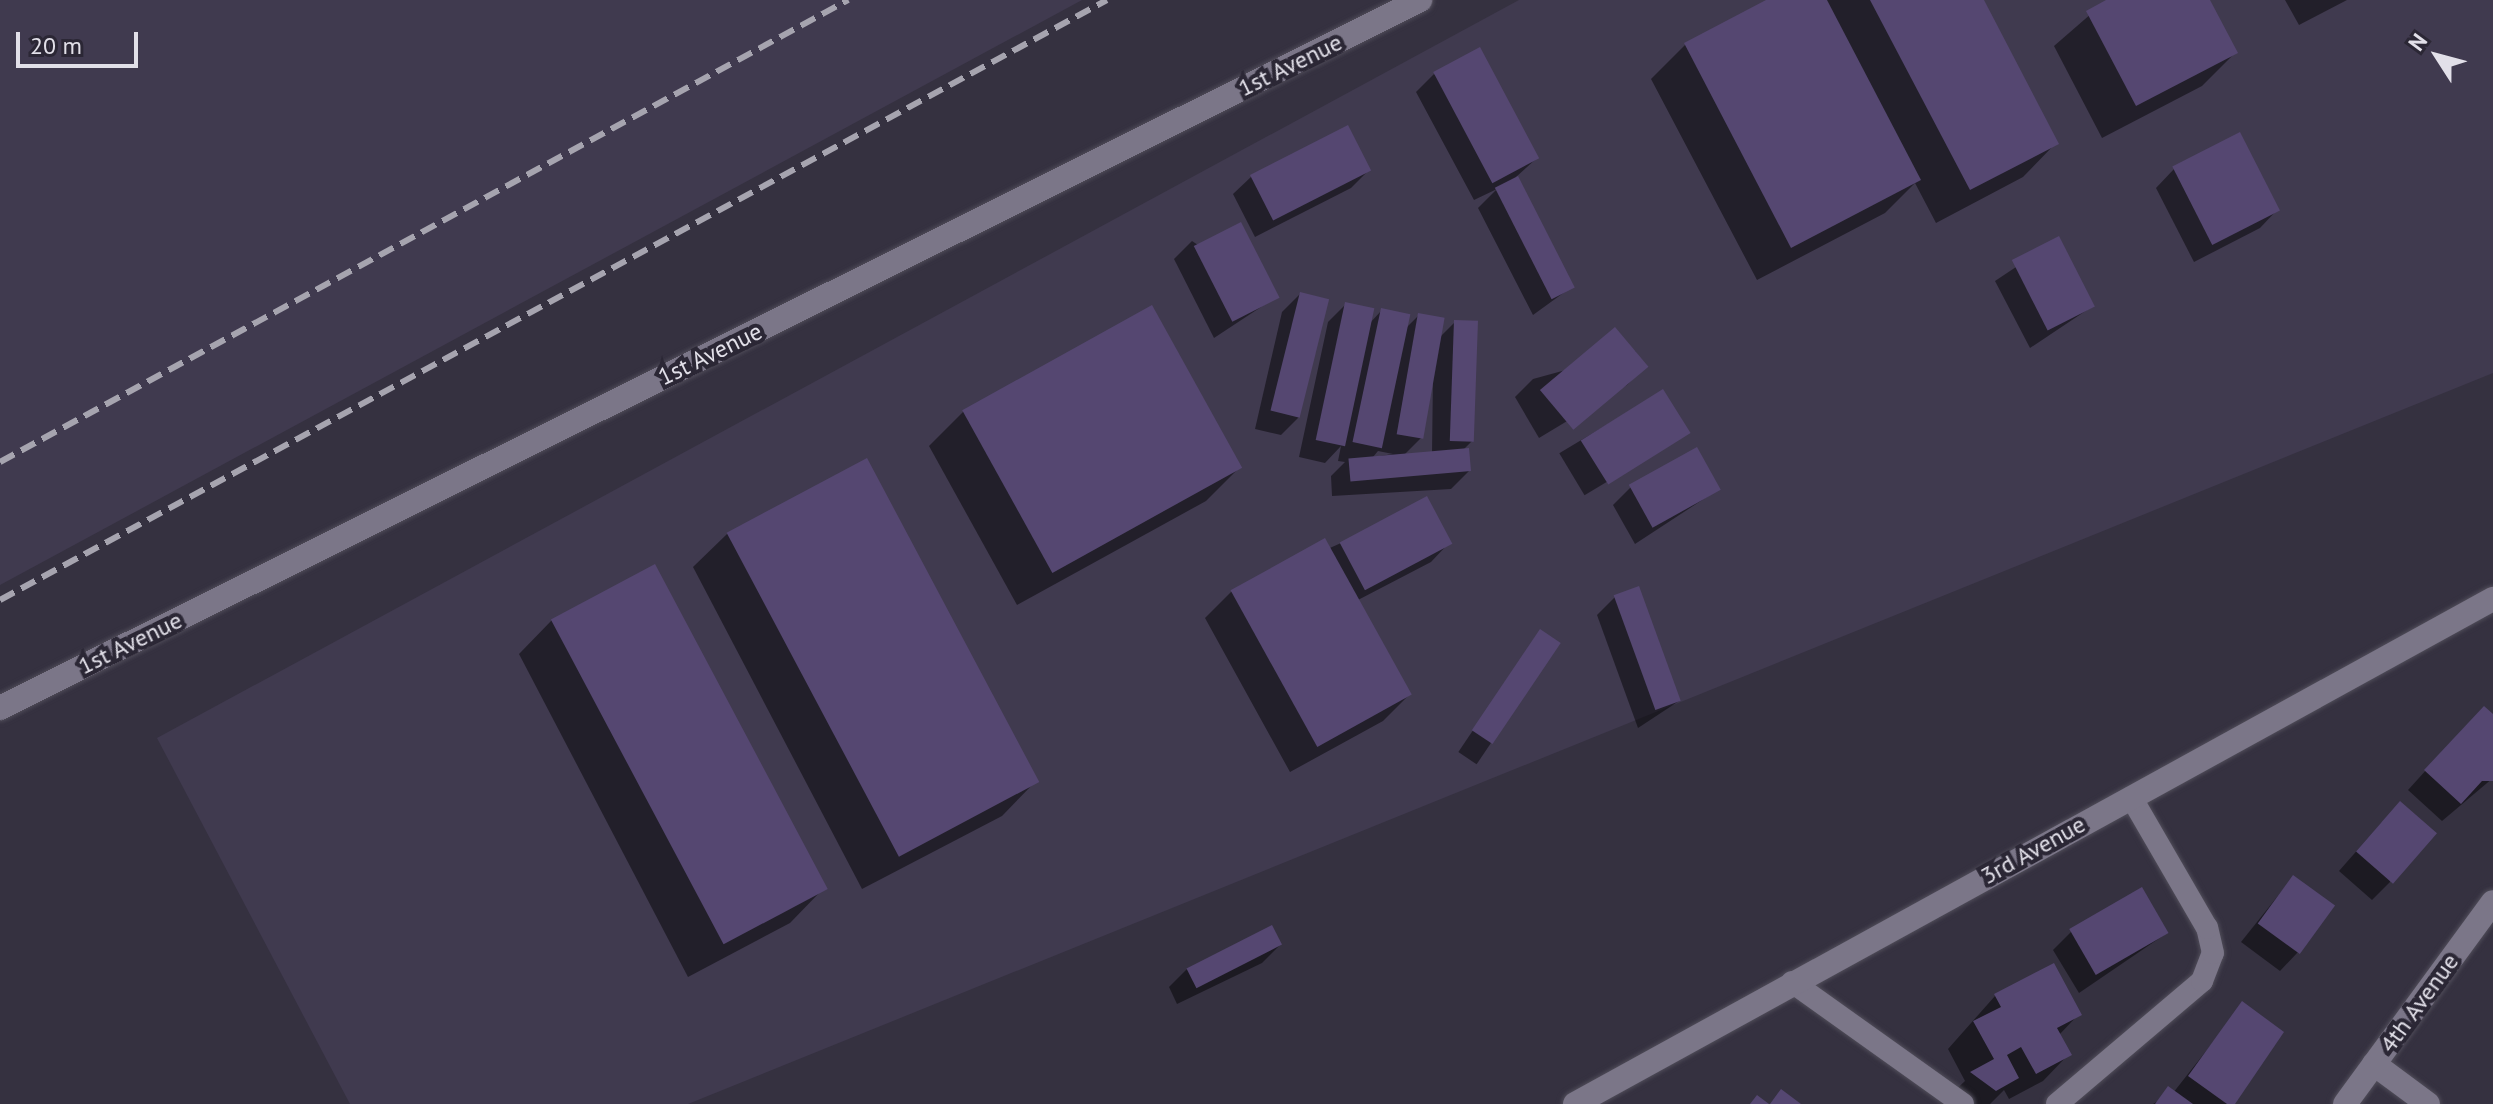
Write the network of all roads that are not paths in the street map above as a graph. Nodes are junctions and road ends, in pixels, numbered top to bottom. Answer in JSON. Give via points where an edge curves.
{"nodes":[{"id":1,"x":1420,"y":0,"type":"edge"},
{"id":2,"x":2493,"y":599,"type":"edge"},
{"id":3,"x":0,"y":708,"type":"edge"},
{"id":4,"x":2131,"y":797,"type":"junction"},
{"id":5,"x":2493,"y":902,"type":"edge"},
{"id":6,"x":1792,"y":982,"type":"junction"},
{"id":7,"x":2374,"y":1064,"type":"junction"},
{"id":8,"x":1575,"y":1104,"type":"edge"},
{"id":9,"x":1963,"y":1104,"type":"edge"},
{"id":10,"x":2057,"y":1104,"type":"edge"},
{"id":11,"x":2345,"y":1104,"type":"edge"},
{"id":12,"x":2428,"y":1104,"type":"edge"}],
"edges":[{"from":1,"to":3,"type":"main road","name":"1st Avenue"},
{"from":2,"to":4,"type":"main road","name":"3rd Avenue"},
{"from":4,"to":6,"type":"main road","name":"3rd Avenue"},
{"from":4,"to":10,"type":"lane","via":[[2207,928],[2213,953],[2202,981]]},
{"from":5,"to":7,"type":"main road","name":"4th Avenue"},
{"from":6,"to":8,"type":"main road","name":"3rd Avenue"},
{"from":6,"to":9,"type":"lane"},
{"from":7,"to":11,"type":"main road","name":"4th Avenue"},
{"from":7,"to":12,"type":"main road"}]}
